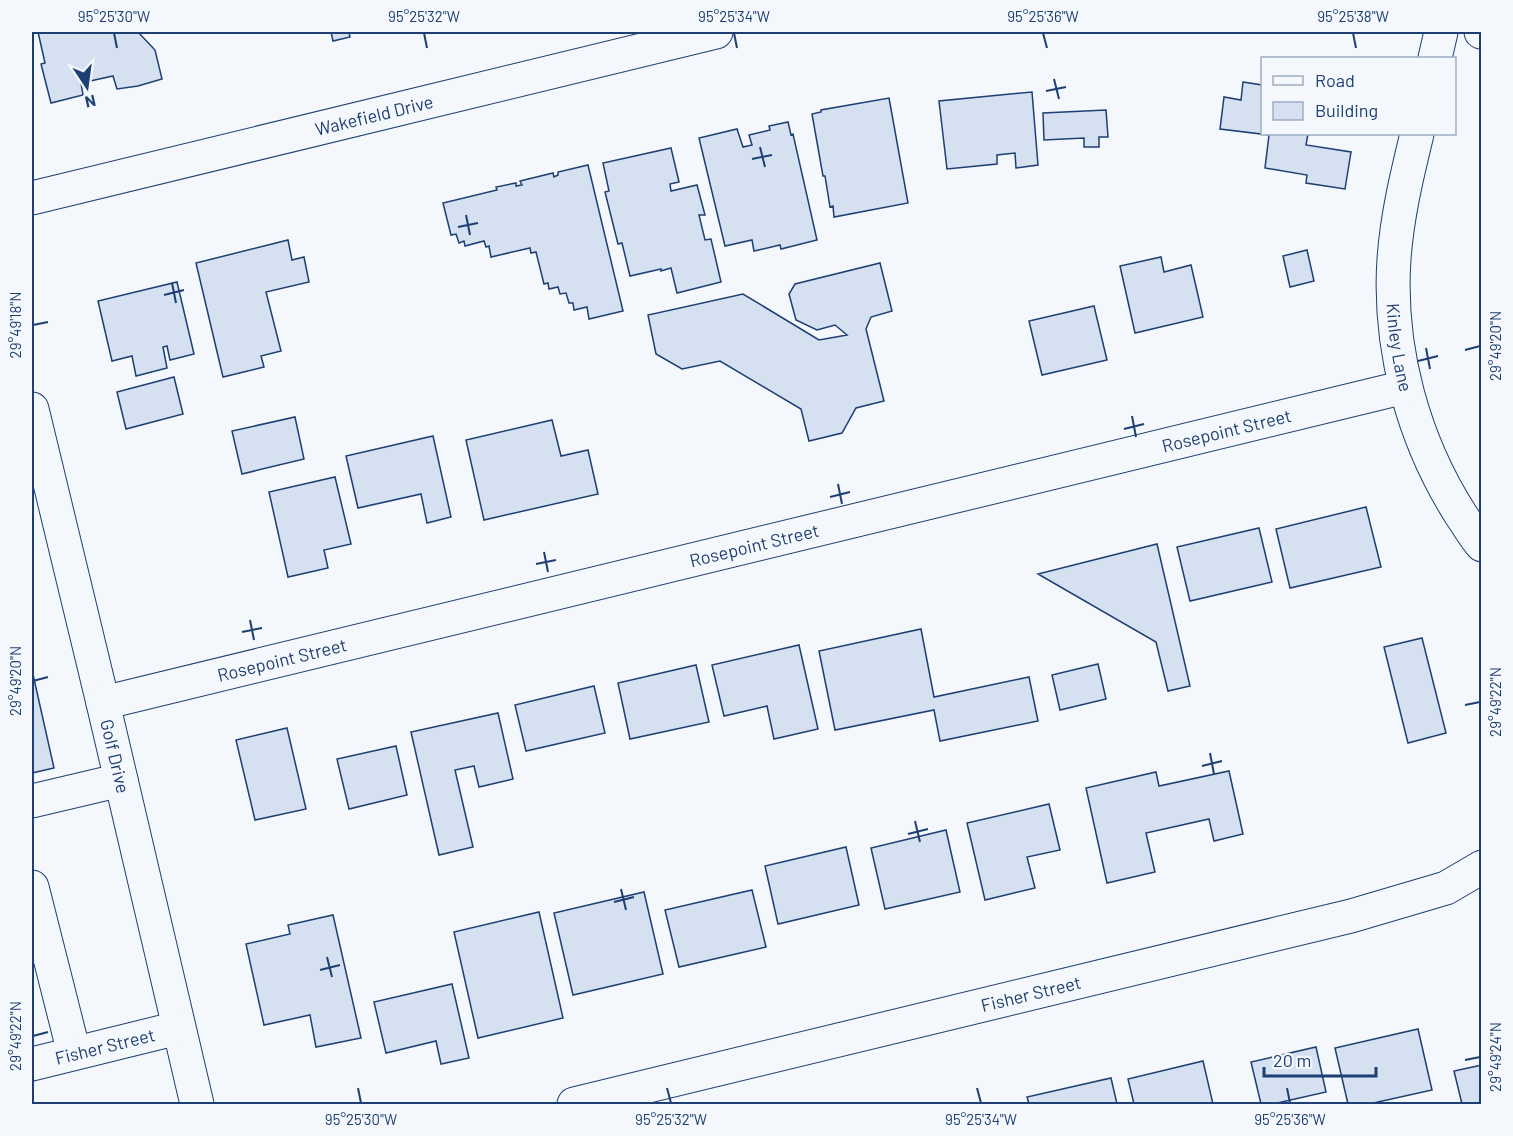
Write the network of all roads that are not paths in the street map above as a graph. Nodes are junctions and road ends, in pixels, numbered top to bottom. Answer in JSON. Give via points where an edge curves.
{"nodes":[{"id":1,"x":716,"y":32,"type":"edge"},
{"id":2,"x":1441,"y":32,"type":"edge"},
{"id":3,"x":1435,"y":57,"type":"edge"},
{"id":4,"x":1417,"y":135,"type":"edge"},
{"id":5,"x":32,"y":198,"type":"edge"},
{"id":6,"x":1406,"y":387,"type":"junction"},
{"id":7,"x":32,"y":409,"type":"edge"},
{"id":8,"x":1482,"y":545,"type":"edge"},
{"id":9,"x":103,"y":703,"type":"junction"},
{"id":10,"x":120,"y":780,"type":"junction"},
{"id":11,"x":32,"y":801,"type":"edge"},
{"id":12,"x":1482,"y":867,"type":"edge"},
{"id":13,"x":32,"y":887,"type":"edge"},
{"id":14,"x":178,"y":1028,"type":"junction"},
{"id":15,"x":74,"y":1053,"type":"junction"},
{"id":16,"x":32,"y":1064,"type":"edge"},
{"id":17,"x":197,"y":1104,"type":"edge"},
{"id":18,"x":574,"y":1104,"type":"edge"}],
"edges":[{"from":1,"to":5,"type":"street","name":"Wakefield Drive"},
{"from":2,"to":3,"type":"street"},
{"from":4,"to":6,"type":"street","name":"Kinley Lane","via":[[1402,196],[1394,259],[1394,326]]},
{"from":6,"to":8,"type":"street","name":"Kinley Lane","via":[[1423,442],[1445,489]]},
{"from":6,"to":9,"type":"street","name":"Rosepoint Street"},
{"from":7,"to":9,"type":"street","name":"Golf Drive"},
{"from":9,"to":10,"type":"street","name":"Golf Drive"},
{"from":10,"to":11,"type":"street"},
{"from":10,"to":14,"type":"street","name":"Golf Drive"},
{"from":12,"to":18,"type":"street","name":"Fisher Street","via":[[1446,888],[1351,916]]},
{"from":13,"to":15,"type":"street"},
{"from":14,"to":15,"type":"street","name":"Fisher Street"},
{"from":14,"to":17,"type":"street","name":"Golf Drive"},
{"from":15,"to":16,"type":"street","name":"Fisher Street"}]}
